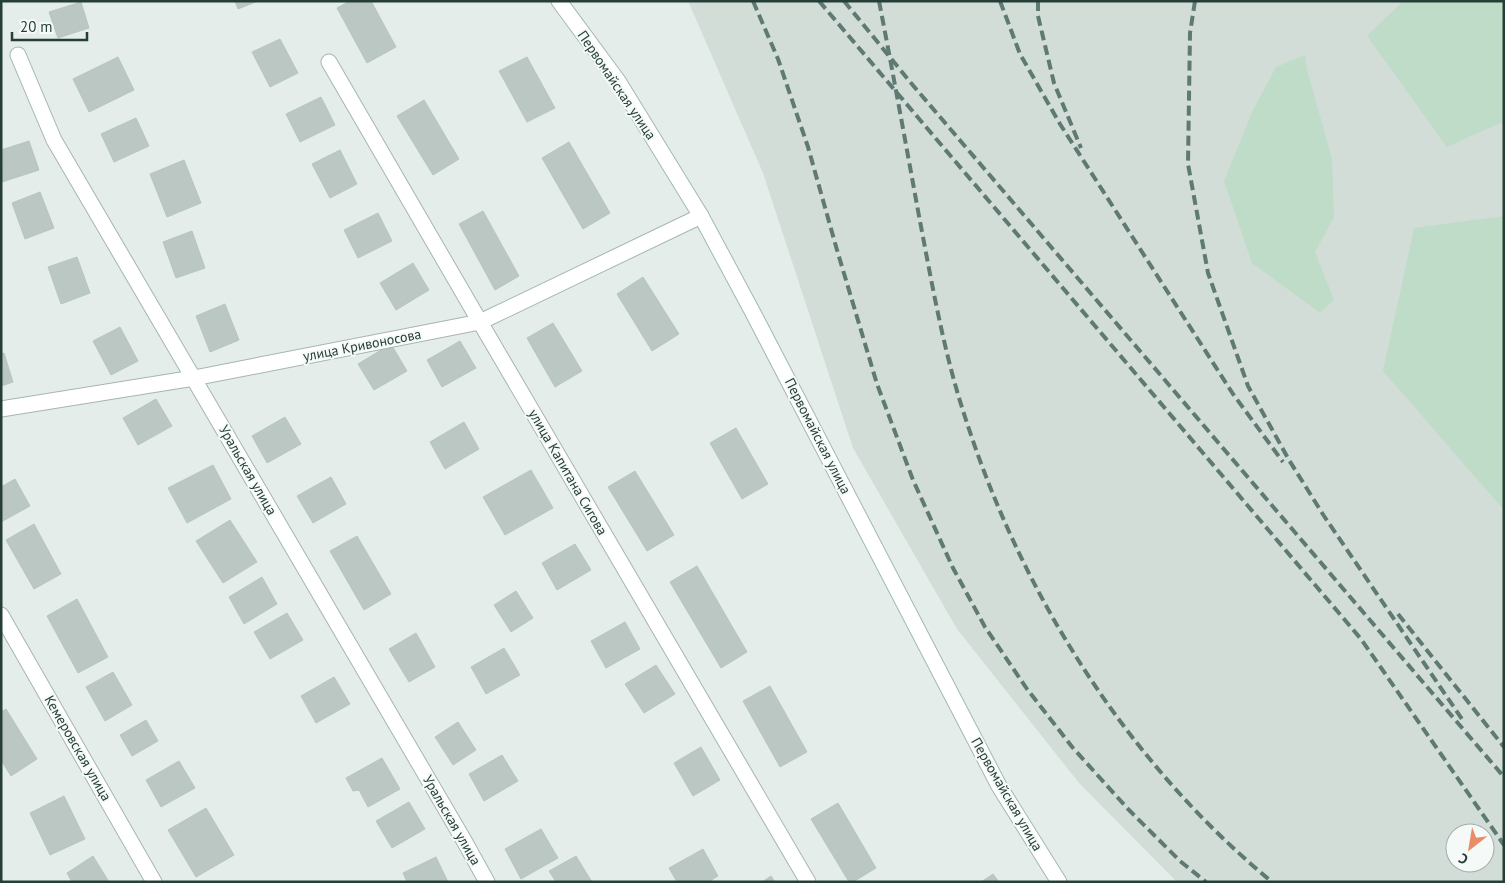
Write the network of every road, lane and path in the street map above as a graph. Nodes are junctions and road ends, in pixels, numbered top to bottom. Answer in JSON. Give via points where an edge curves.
{"nodes":[{"id":1,"x":559,"y":1,"type":"edge"},
{"id":2,"x":18,"y":55,"type":"dead end"},
{"id":3,"x":330,"y":62,"type":"dead end"},
{"id":4,"x":701,"y":216,"type":"junction"},
{"id":5,"x":480,"y":322,"type":"junction"},
{"id":6,"x":194,"y":378,"type":"junction"},
{"id":7,"x":1,"y":409,"type":"edge"},
{"id":8,"x":1,"y":615,"type":"edge"},
{"id":9,"x":154,"y":882,"type":"edge"},
{"id":10,"x":487,"y":882,"type":"edge"},
{"id":11,"x":808,"y":882,"type":"edge"},
{"id":12,"x":1059,"y":882,"type":"edge"}],
"edges":[{"from":1,"to":4,"type":"street","name":"Первомайская улица","via":[[618,81]]},
{"from":2,"to":6,"type":"street","name":"Уральская улица","via":[[54,140]]},
{"from":3,"to":5,"type":"street","name":"улица Капитана Сигова"},
{"from":4,"to":5,"type":"street","name":"улица Кривоносова"},
{"from":4,"to":12,"type":"street","name":"Первомайская улица","via":[[999,786]]},
{"from":5,"to":6,"type":"street","name":"улица Кривоносова"},
{"from":5,"to":11,"type":"street","name":"улица Капитана Сигова"},
{"from":6,"to":7,"type":"street","name":"улица Кривоносова"},
{"from":6,"to":10,"type":"street","name":"Уральская улица"},
{"from":8,"to":9,"type":"street","name":"Кемеровская улица"}]}
